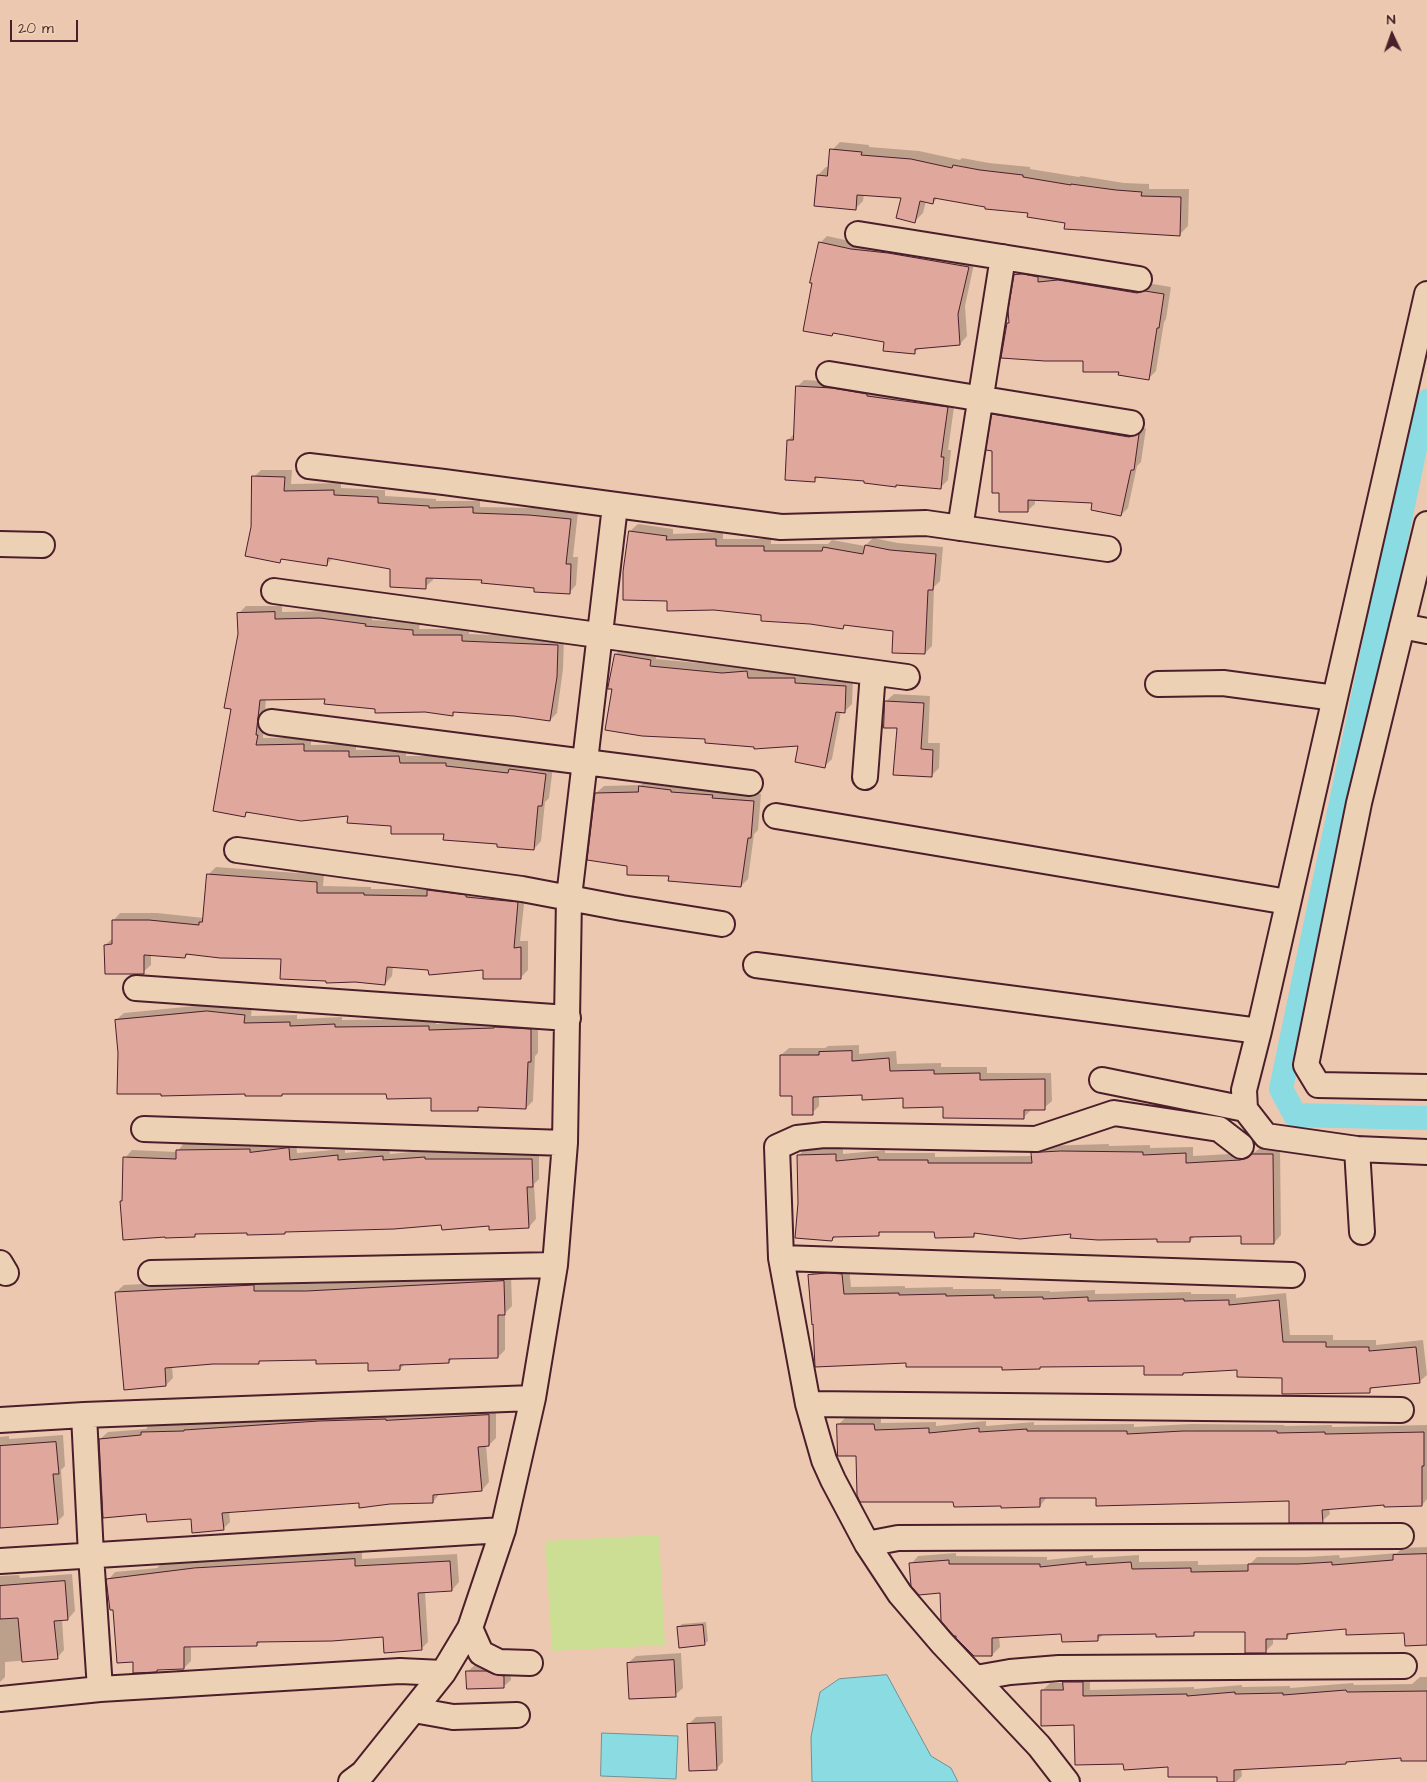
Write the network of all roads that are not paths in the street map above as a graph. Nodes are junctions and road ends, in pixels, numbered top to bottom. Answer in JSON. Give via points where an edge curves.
{"nodes":[{"id":1,"x":858,"y":234,"type":"dead end"},
{"id":2,"x":1003,"y":257,"type":"junction"},
{"id":3,"x":1139,"y":279,"type":"dead end"},
{"id":4,"x":1427,"y":294,"type":"edge"},
{"id":5,"x":829,"y":374,"type":"dead end"},
{"id":6,"x":980,"y":398,"type":"junction"},
{"id":7,"x":1130,"y":423,"type":"dead end"},
{"id":8,"x":309,"y":466,"type":"dead end"},
{"id":9,"x":615,"y":506,"type":"junction"},
{"id":10,"x":1427,"y":527,"type":"edge"},
{"id":11,"x":960,"y":528,"type":"junction"},
{"id":12,"x":0,"y":544,"type":"edge"},
{"id":13,"x":42,"y":545,"type":"dead end"},
{"id":14,"x":1108,"y":549,"type":"dead end"},
{"id":15,"x":274,"y":591,"type":"dead end"},
{"id":16,"x":1402,"y":626,"type":"junction"},
{"id":17,"x":1427,"y":632,"type":"edge"},
{"id":18,"x":599,"y":635,"type":"junction"},
{"id":19,"x":873,"y":673,"type":"junction"},
{"id":20,"x":908,"y":677,"type":"dead end"},
{"id":21,"x":1158,"y":684,"type":"dead end"},
{"id":22,"x":1335,"y":698,"type":"junction"},
{"id":23,"x":271,"y":722,"type":"dead end"},
{"id":24,"x":585,"y":763,"type":"junction"},
{"id":25,"x":865,"y":777,"type":"dead end"},
{"id":26,"x":750,"y":783,"type":"dead end"},
{"id":27,"x":776,"y":816,"type":"dead end"},
{"id":28,"x":237,"y":850,"type":"dead end"},
{"id":29,"x":569,"y":897,"type":"junction"},
{"id":30,"x":1288,"y":902,"type":"junction"},
{"id":31,"x":722,"y":924,"type":"dead end"},
{"id":32,"x":756,"y":964,"type":"dead end"},
{"id":33,"x":136,"y":988,"type":"dead end"},
{"id":34,"x":568,"y":1018,"type":"junction"},
{"id":35,"x":1259,"y":1031,"type":"junction"},
{"id":36,"x":1102,"y":1080,"type":"dead end"},
{"id":37,"x":1427,"y":1087,"type":"edge"},
{"id":38,"x":1244,"y":1108,"type":"junction"},
{"id":39,"x":144,"y":1129,"type":"dead end"},
{"id":40,"x":565,"y":1143,"type":"junction"},
{"id":41,"x":1241,"y":1146,"type":"dead end"},
{"id":42,"x":1357,"y":1149,"type":"junction"},
{"id":43,"x":1427,"y":1152,"type":"edge"},
{"id":44,"x":1362,"y":1232,"type":"dead end"},
{"id":45,"x":782,"y":1258,"type":"junction"},
{"id":46,"x":555,"y":1265,"type":"junction"},
{"id":47,"x":151,"y":1272,"type":"dead end"},
{"id":48,"x":1292,"y":1274,"type":"dead end"},
{"id":49,"x":532,"y":1398,"type":"junction"},
{"id":50,"x":808,"y":1404,"type":"junction"},
{"id":51,"x":1401,"y":1410,"type":"dead end"},
{"id":52,"x":84,"y":1416,"type":"junction"},
{"id":53,"x":0,"y":1420,"type":"edge"},
{"id":54,"x":503,"y":1530,"type":"junction"},
{"id":55,"x":1401,"y":1536,"type":"dead end"},
{"id":56,"x":867,"y":1544,"type":"junction"},
{"id":57,"x":91,"y":1555,"type":"junction"},
{"id":58,"x":0,"y":1561,"type":"edge"},
{"id":59,"x":470,"y":1628,"type":"junction"},
{"id":60,"x":530,"y":1663,"type":"dead end"},
{"id":61,"x":1404,"y":1666,"type":"dead end"},
{"id":62,"x":443,"y":1673,"type":"junction"},
{"id":63,"x":976,"y":1678,"type":"junction"},
{"id":64,"x":100,"y":1689,"type":"junction"},
{"id":65,"x":0,"y":1699,"type":"edge"},
{"id":66,"x":414,"y":1710,"type":"junction"},
{"id":67,"x":517,"y":1715,"type":"dead end"},
{"id":68,"x":351,"y":1782,"type":"edge"},
{"id":69,"x":1067,"y":1782,"type":"edge"}],
"edges":[{"from":1,"to":2,"type":"street"},
{"from":2,"to":3,"type":"street"},
{"from":2,"to":6,"type":"street"},
{"from":4,"to":22,"type":"street"},
{"from":5,"to":6,"type":"street"},
{"from":6,"to":7,"type":"street"},
{"from":6,"to":11,"type":"street"},
{"from":8,"to":9,"type":"street"},
{"from":9,"to":11,"type":"street","via":[[781,527],[926,523]]},
{"from":9,"to":18,"type":"street"},
{"from":10,"to":16,"type":"street"},
{"from":11,"to":14,"type":"street"},
{"from":12,"to":13,"type":"street"},
{"from":15,"to":18,"type":"street"},
{"from":16,"to":17,"type":"street"},
{"from":16,"to":37,"type":"street","via":[[1359,803],[1306,1065],[1318,1085]]},
{"from":18,"to":19,"type":"street"},
{"from":18,"to":24,"type":"street"},
{"from":19,"to":20,"type":"street"},
{"from":19,"to":25,"type":"street"},
{"from":21,"to":22,"type":"street","via":[[1223,683]]},
{"from":22,"to":30,"type":"street"},
{"from":23,"to":24,"type":"street"},
{"from":24,"to":26,"type":"street"},
{"from":24,"to":29,"type":"street"},
{"from":27,"to":30,"type":"street"},
{"from":28,"to":29,"type":"street"},
{"from":29,"to":31,"type":"street"},
{"from":29,"to":34,"type":"street"},
{"from":30,"to":35,"type":"street"},
{"from":32,"to":35,"type":"street"},
{"from":33,"to":34,"type":"street"},
{"from":34,"to":40,"type":"street"},
{"from":35,"to":38,"type":"street","via":[[1244,1090]]},
{"from":36,"to":38,"type":"street"},
{"from":38,"to":42,"type":"street","via":[[1266,1136]]},
{"from":39,"to":40,"type":"street"},
{"from":40,"to":46,"type":"street"},
{"from":41,"to":45,"type":"street","via":[[1219,1130],[1114,1113],[1036,1139],[824,1135],[797,1138],[778,1147]]},
{"from":42,"to":43,"type":"street"},
{"from":42,"to":44,"type":"street"},
{"from":45,"to":48,"type":"street"},
{"from":45,"to":50,"type":"street"},
{"from":46,"to":47,"type":"street"},
{"from":46,"to":49,"type":"street"},
{"from":49,"to":52,"type":"street"},
{"from":49,"to":54,"type":"street"},
{"from":50,"to":51,"type":"street"},
{"from":50,"to":56,"type":"street","via":[[827,1466]]},
{"from":52,"to":53,"type":"street"},
{"from":52,"to":57,"type":"street"},
{"from":54,"to":57,"type":"street"},
{"from":54,"to":59,"type":"street"},
{"from":55,"to":56,"type":"street","via":[[898,1538]]},
{"from":56,"to":63,"type":"street","via":[[900,1594]]},
{"from":57,"to":58,"type":"street"},
{"from":57,"to":64,"type":"street"},
{"from":59,"to":60,"type":"street","via":[[481,1653],[499,1662]]},
{"from":59,"to":62,"type":"street"},
{"from":61,"to":63,"type":"street","via":[[1059,1668]]},
{"from":62,"to":64,"type":"street","via":[[400,1671]]},
{"from":62,"to":66,"type":"street"},
{"from":63,"to":69,"type":"street","via":[[1039,1746]]},
{"from":64,"to":65,"type":"street"},
{"from":66,"to":67,"type":"street","via":[[453,1717]]},
{"from":66,"to":68,"type":"street"}]}
